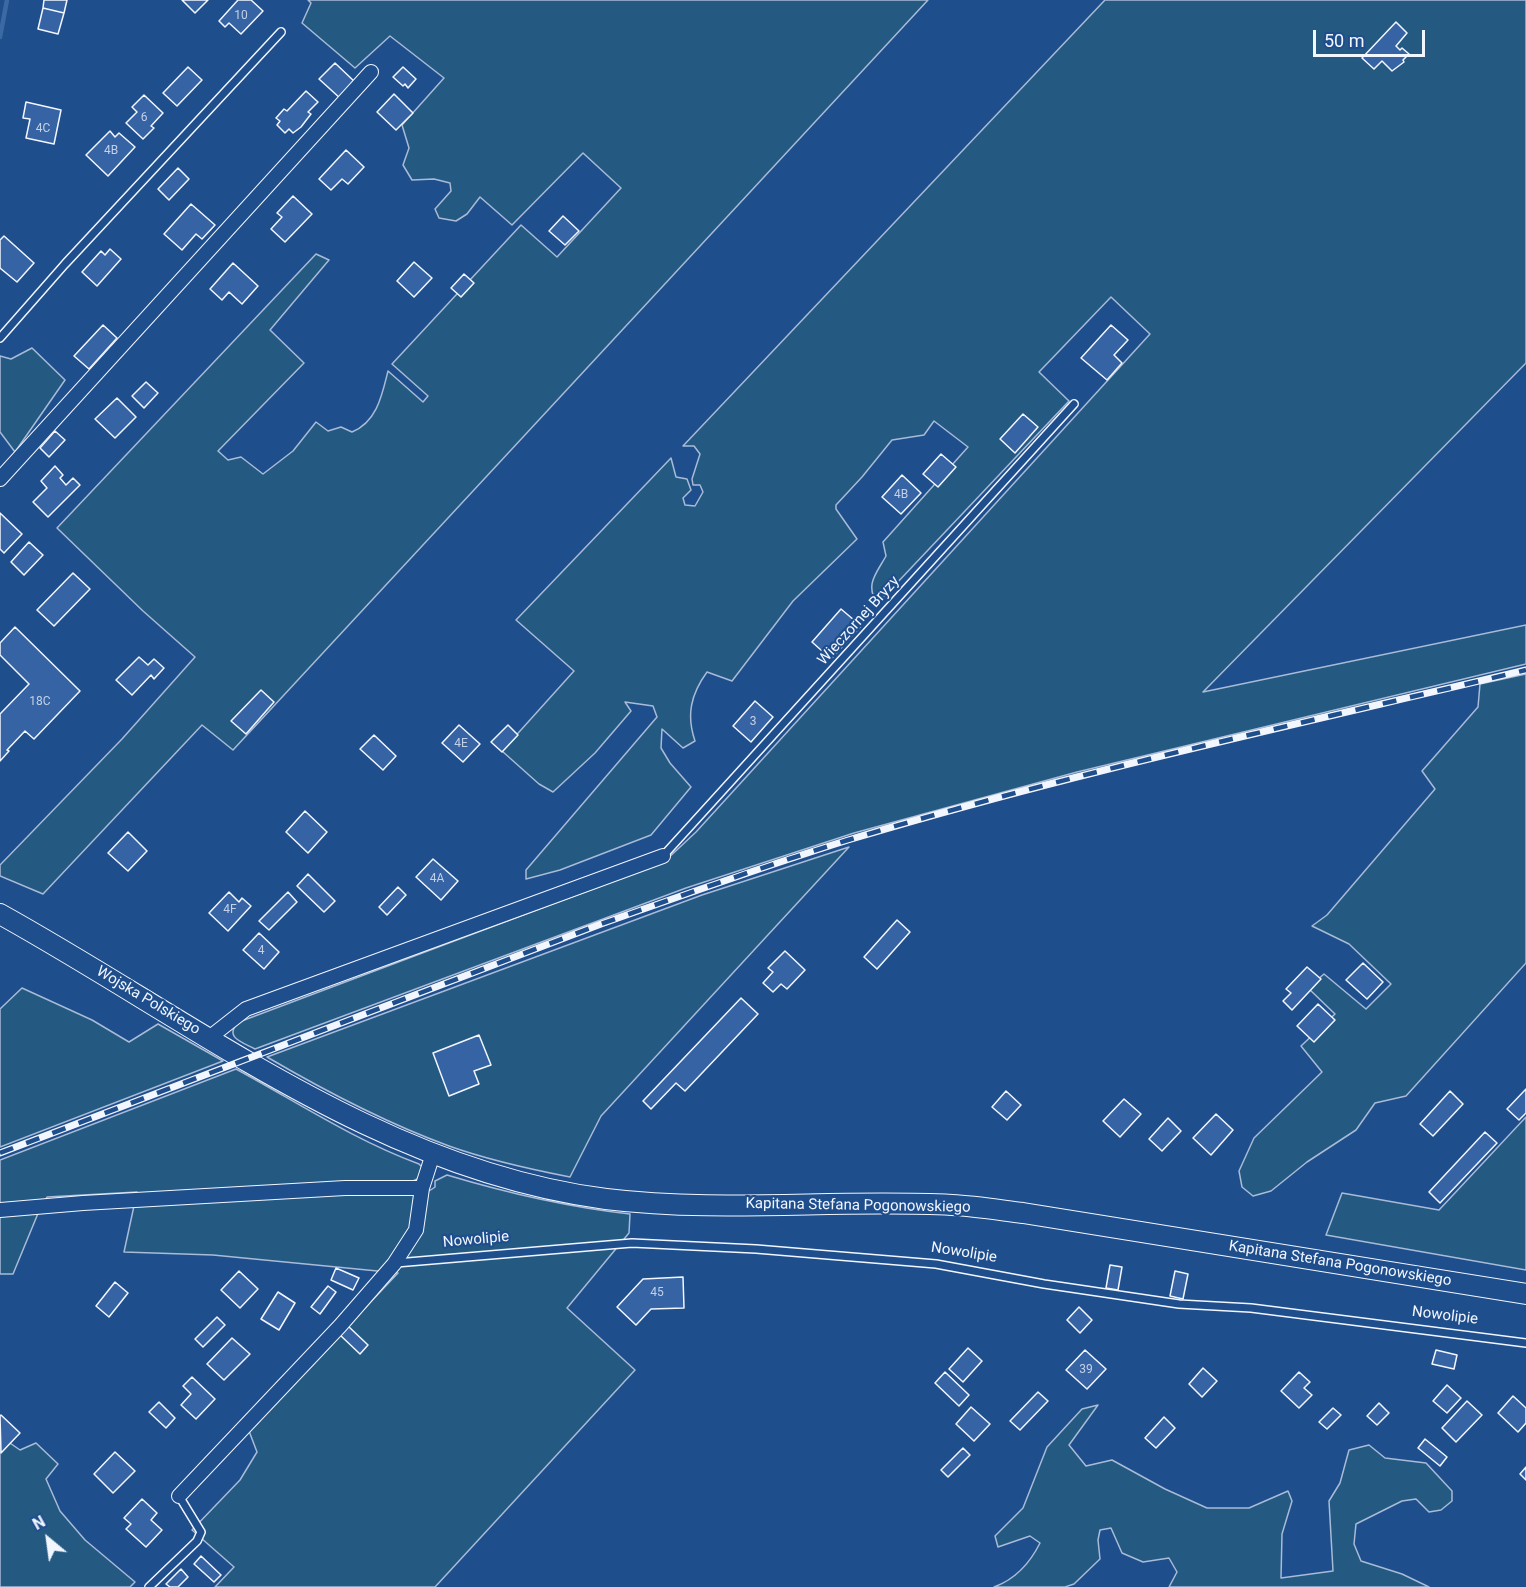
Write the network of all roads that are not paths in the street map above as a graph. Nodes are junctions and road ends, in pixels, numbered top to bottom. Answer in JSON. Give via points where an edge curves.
{"nodes":[{"id":1,"x":281,"y":32,"type":"dead end"},
{"id":2,"x":371,"y":72,"type":"dead end"},
{"id":3,"x":0,"y":338,"type":"edge"},
{"id":4,"x":1074,"y":404,"type":"dead end"},
{"id":5,"x":0,"y":479,"type":"edge"},
{"id":6,"x":663,"y":856,"type":"joint"},
{"id":7,"x":0,"y":914,"type":"edge"},
{"id":8,"x":209,"y":1038,"type":"junction"},
{"id":9,"x":433,"y":1154,"type":"junction"},
{"id":10,"x":422,"y":1188,"type":"junction"},
{"id":11,"x":0,"y":1210,"type":"edge"},
{"id":12,"x":394,"y":1264,"type":"junction"},
{"id":13,"x":1526,"y":1294,"type":"edge"},
{"id":14,"x":1526,"y":1343,"type":"edge"},
{"id":15,"x":179,"y":1496,"type":"joint"},
{"id":16,"x":149,"y":1587,"type":"edge"}],
"edges":[{"from":1,"to":3,"type":"lane"},
{"from":2,"to":5,"type":"street"},
{"from":4,"to":6,"type":"lane","name":"Wieczornej Bryzy"},
{"from":6,"to":8,"type":"street","via":[[246,1009]]},
{"from":7,"to":8,"type":"main road","name":"Wojska Polskiego"},
{"from":8,"to":9,"type":"main road","name":"Kapitana Stefana Pogonowskiego","via":[[306,1095]]},
{"from":9,"to":10,"type":"street"},
{"from":9,"to":13,"type":"main road","name":"Kapitana Stefana Pogonowskiego","via":[[521,1182],[606,1198],[694,1204],[964,1206]]},
{"from":10,"to":11,"type":"street","via":[[345,1188]]},
{"from":10,"to":12,"type":"street","via":[[416,1230]]},
{"from":12,"to":14,"type":"lane","name":"Nowolipie","via":[[632,1243],[756,1249],[936,1264],[1179,1304],[1251,1308]]},
{"from":12,"to":15,"type":"street"},
{"from":15,"to":16,"type":"lane","via":[[201,1532]]}]}
